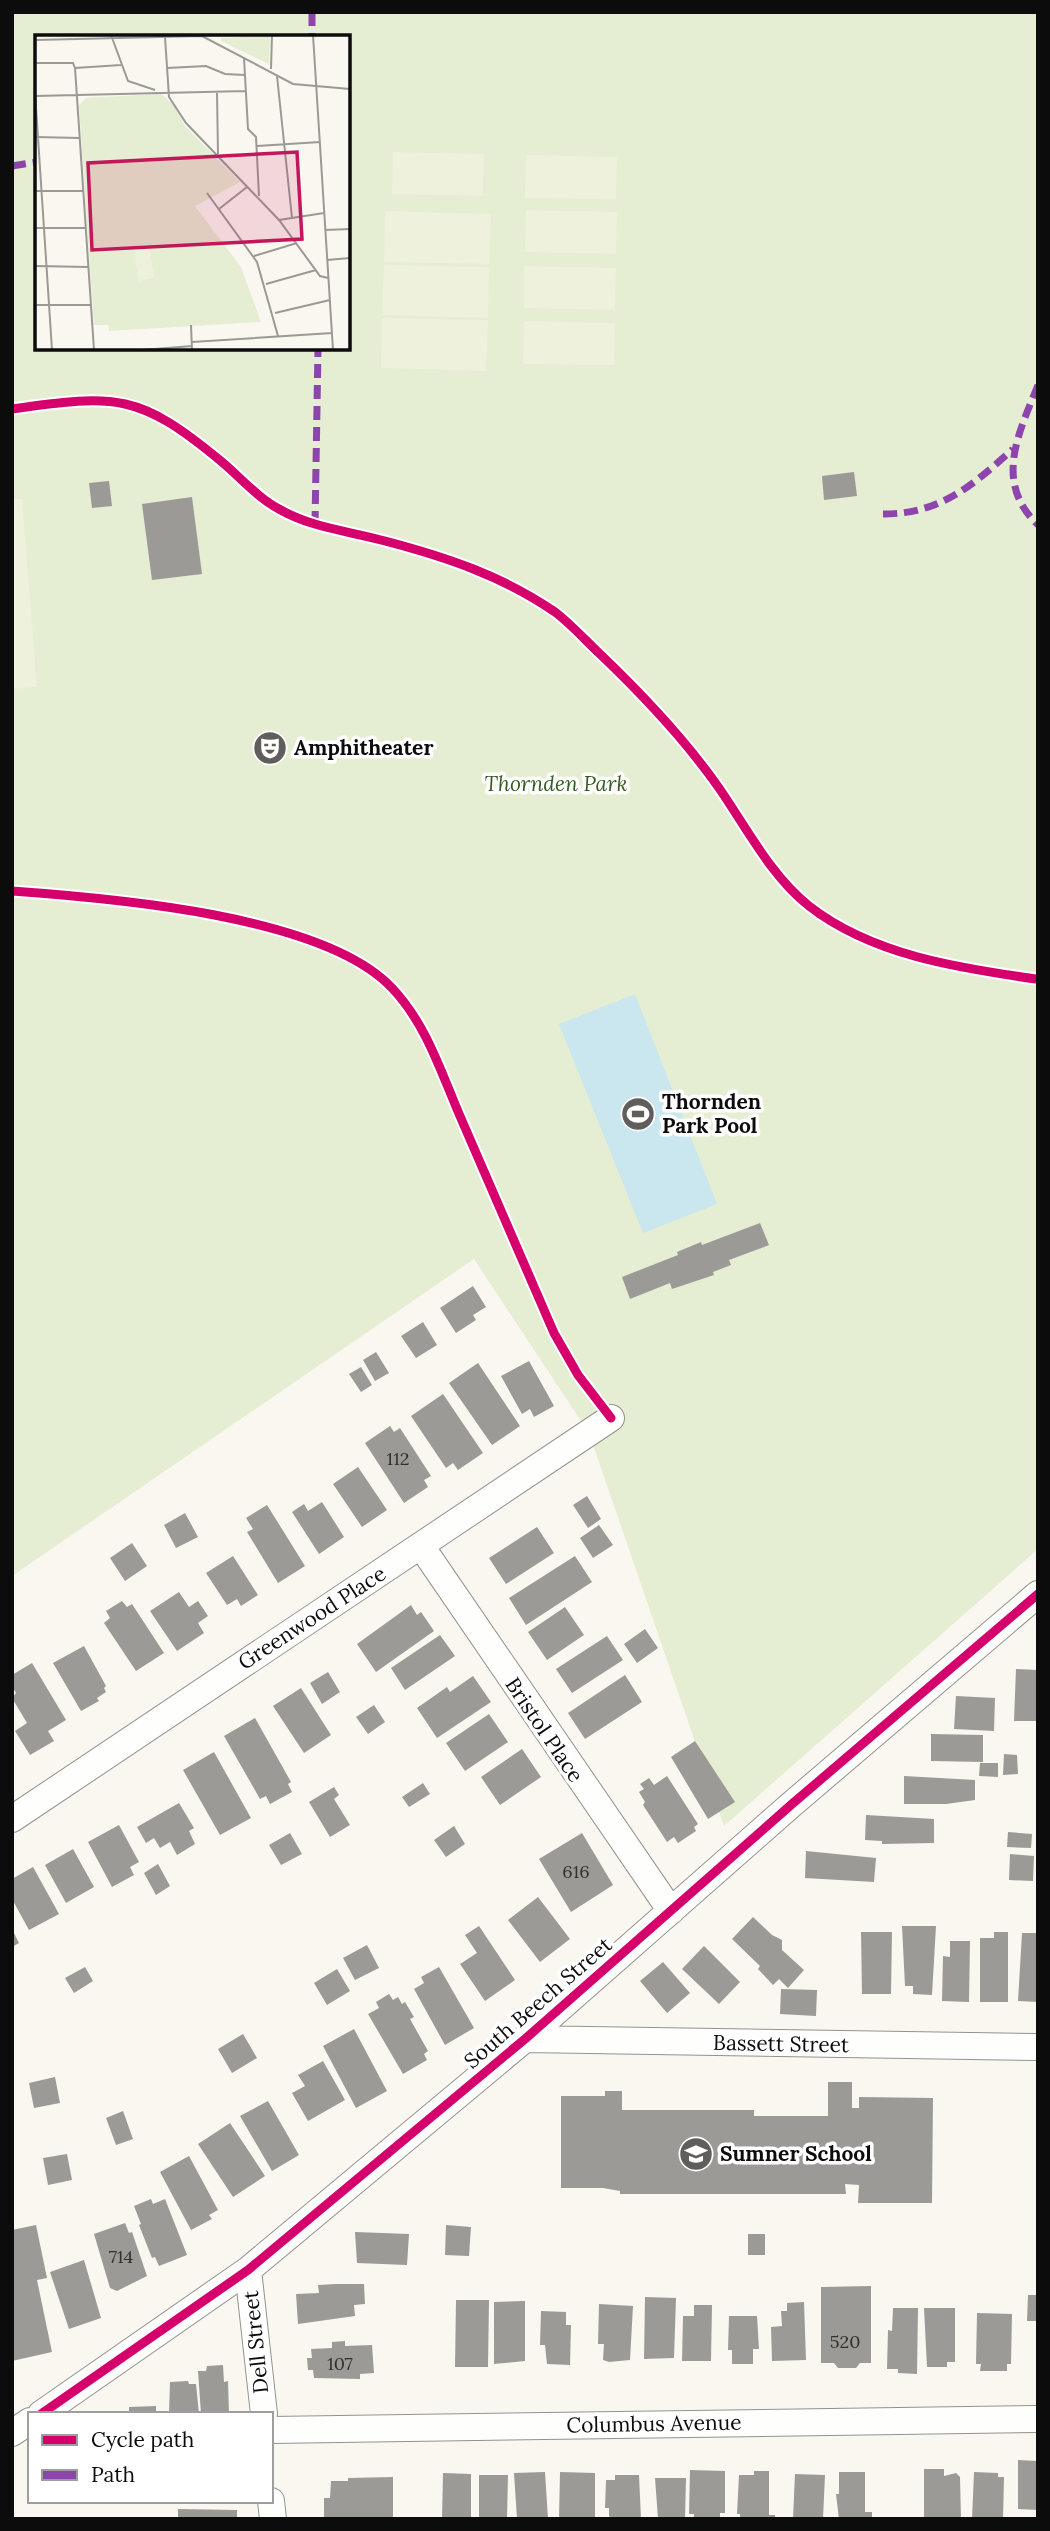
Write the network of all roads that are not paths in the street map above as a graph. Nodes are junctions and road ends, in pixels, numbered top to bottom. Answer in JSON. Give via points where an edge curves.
{"nodes":[{"id":1,"x":611,"y":1418,"type":"dead end"},
{"id":2,"x":421,"y":1546,"type":"junction"},
{"id":3,"x":1038,"y":1594,"type":"edge"},
{"id":4,"x":12,"y":1819,"type":"edge"},
{"id":5,"x":671,"y":1911,"type":"junction"},
{"id":6,"x":525,"y":2039,"type":"junction"},
{"id":7,"x":1038,"y":2047,"type":"edge"},
{"id":8,"x":248,"y":2270,"type":"junction"},
{"id":9,"x":44,"y":2412,"type":"edge"},
{"id":10,"x":264,"y":2412,"type":"edge"},
{"id":11,"x":1038,"y":2419,"type":"edge"},
{"id":12,"x":28,"y":2422,"type":"edge"},
{"id":13,"x":273,"y":2430,"type":"edge"},
{"id":14,"x":12,"y":2433,"type":"edge"}],
"edges":[{"from":1,"to":2,"type":"street","name":"Greenwood Place"},
{"from":2,"to":4,"type":"street","name":"Greenwood Place"},
{"from":2,"to":5,"type":"street","name":"Bristol Place"},
{"from":3,"to":5,"type":"street","name":"South Beech Street"},
{"from":5,"to":6,"type":"street","name":"South Beech Street"},
{"from":6,"to":7,"type":"street","name":"Bassett Street"},
{"from":6,"to":8,"type":"street","name":"South Beech Street"},
{"from":8,"to":9,"type":"street","name":"South Beech Street"},
{"from":8,"to":10,"type":"street","name":"Dell Street"},
{"from":11,"to":13,"type":"street","name":"Columbus Avenue"},
{"from":12,"to":14,"type":"street"}]}
